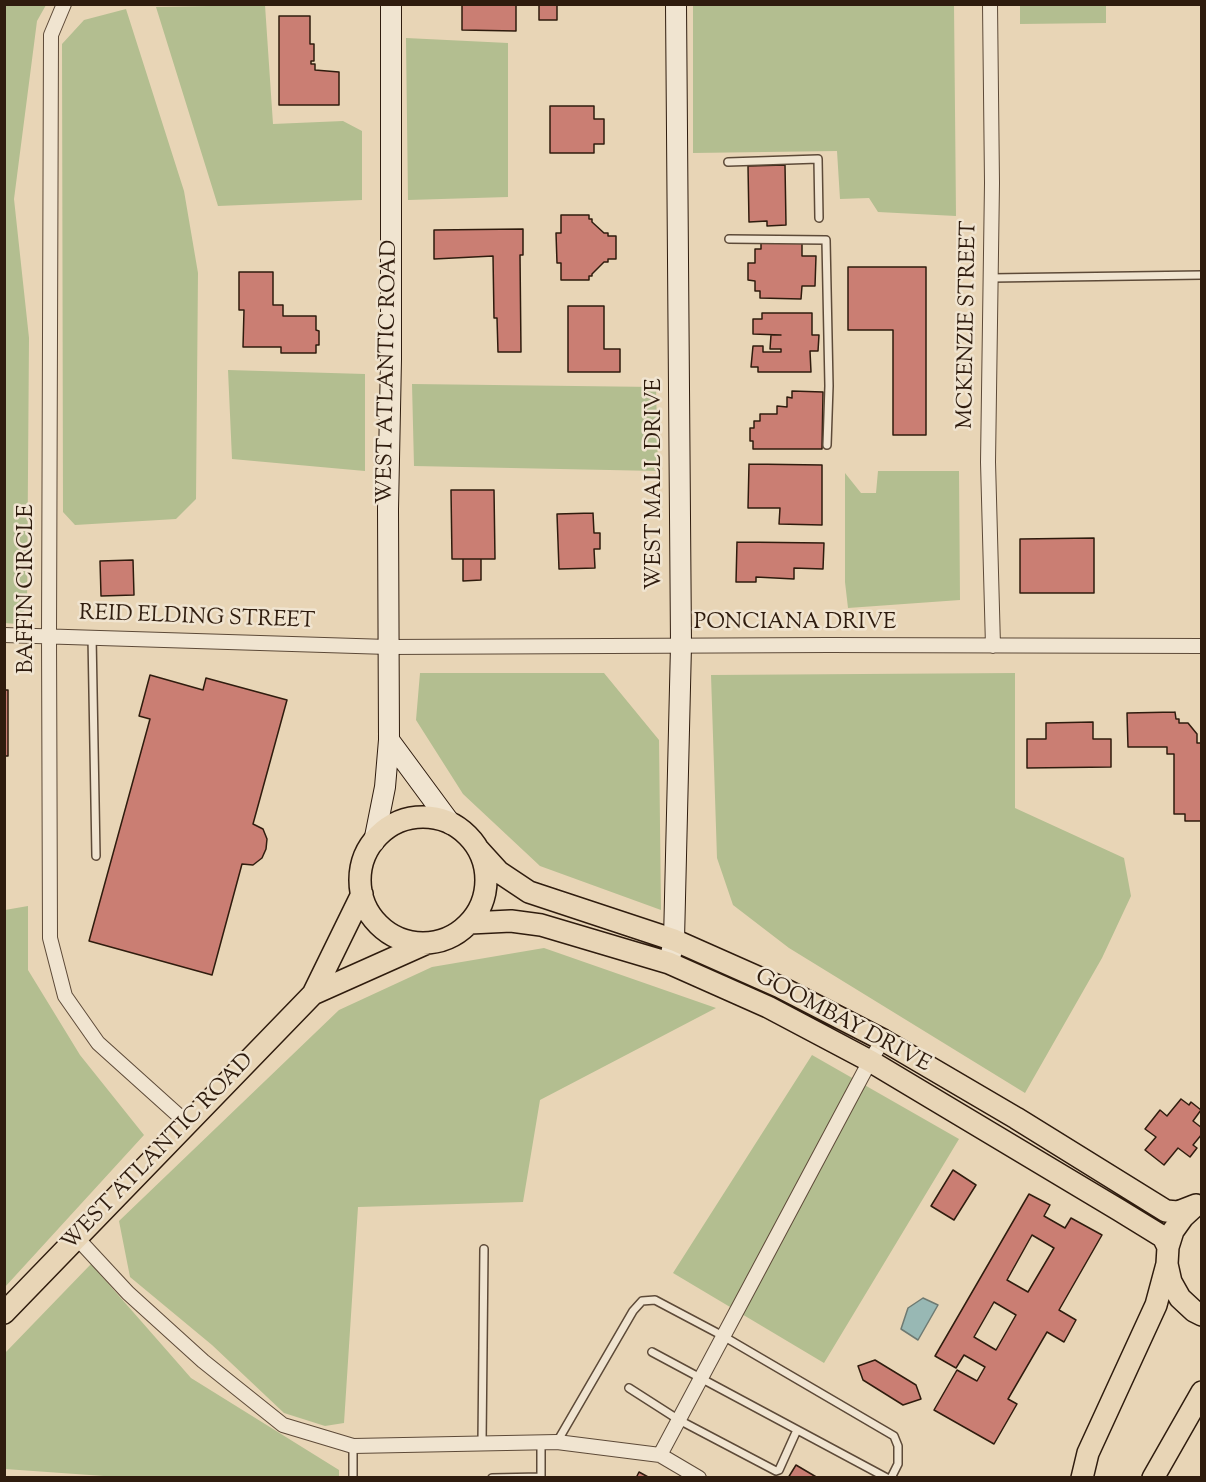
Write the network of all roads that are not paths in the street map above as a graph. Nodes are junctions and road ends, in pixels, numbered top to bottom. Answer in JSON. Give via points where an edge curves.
{"nodes":[{"id":1,"x":64,"y":4,"type":"edge"},
{"id":2,"x":391,"y":4,"type":"edge"},
{"id":3,"x":676,"y":4,"type":"edge"},
{"id":4,"x":990,"y":4,"type":"edge"},
{"id":5,"x":728,"y":162,"type":"dead end"},
{"id":6,"x":819,"y":218,"type":"dead end"},
{"id":7,"x":729,"y":238,"type":"dead end"},
{"id":8,"x":1202,"y":275,"type":"edge"},
{"id":9,"x":991,"y":278,"type":"junction"},
{"id":10,"x":827,"y":445,"type":"dead end"},
{"id":11,"x":4,"y":634,"type":"edge"},
{"id":12,"x":49,"y":635,"type":"junction"},
{"id":13,"x":92,"y":636,"type":"junction"},
{"id":14,"x":681,"y":645,"type":"junction"},
{"id":15,"x":993,"y":646,"type":"junction"},
{"id":16,"x":1202,"y":646,"type":"edge"},
{"id":17,"x":388,"y":647,"type":"junction"},
{"id":18,"x":389,"y":740,"type":"junction"},
{"id":19,"x":451,"y":824,"type":"junction"},
{"id":20,"x":374,"y":842,"type":"junction"},
{"id":21,"x":479,"y":850,"type":"junction"},
{"id":22,"x":96,"y":855,"type":"dead end"},
{"id":23,"x":362,"y":894,"type":"junction"},
{"id":24,"x":471,"y":923,"type":"junction"},
{"id":25,"x":674,"y":940,"type":"junction"},
{"id":26,"x":425,"y":944,"type":"junction"},
{"id":27,"x":669,"y":963,"type":"junction"},
{"id":28,"x":313,"y":994,"type":"junction"},
{"id":29,"x":883,"y":1040,"type":"junction"},
{"id":30,"x":870,"y":1061,"type":"junction"},
{"id":31,"x":1016,"y":1118,"type":"junction"},
{"id":32,"x":188,"y":1124,"type":"junction"},
{"id":33,"x":1001,"y":1140,"type":"junction"},
{"id":34,"x":1199,"y":1204,"type":"edge"},
{"id":35,"x":77,"y":1238,"type":"junction"},
{"id":36,"x":484,"y":1249,"type":"dead end"},
{"id":37,"x":1168,"y":1256,"type":"junction"},
{"id":38,"x":4,"y":1312,"type":"edge"},
{"id":39,"x":1202,"y":1315,"type":"edge"},
{"id":40,"x":723,"y":1336,"type":"junction"},
{"id":41,"x":652,"y":1352,"type":"dead end"},
{"id":42,"x":701,"y":1379,"type":"junction"},
{"id":43,"x":629,"y":1388,"type":"dead end"},
{"id":44,"x":1202,"y":1392,"type":"edge"},
{"id":45,"x":679,"y":1420,"type":"junction"},
{"id":46,"x":797,"y":1430,"type":"junction"},
{"id":47,"x":482,"y":1442,"type":"junction"},
{"id":48,"x":541,"y":1442,"type":"junction"},
{"id":49,"x":557,"y":1442,"type":"junction"},
{"id":50,"x":353,"y":1446,"type":"junction"},
{"id":51,"x":660,"y":1455,"type":"junction"},
{"id":52,"x":541,"y":1477,"type":"edge"},
{"id":53,"x":353,"y":1478,"type":"edge"},
{"id":54,"x":492,"y":1478,"type":"edge"},
{"id":55,"x":699,"y":1478,"type":"edge"},
{"id":56,"x":889,"y":1478,"type":"edge"},
{"id":57,"x":1082,"y":1478,"type":"edge"},
{"id":58,"x":1153,"y":1478,"type":"edge"}],
"edges":[{"from":1,"to":12,"type":"street","name":"BAFFIN CIRCLE","via":[[51,35]]},
{"from":2,"to":17,"type":"street","name":"WEST ATLANTIC ROAD"},
{"from":3,"to":14,"type":"street","name":"WEST MALL DRIVE"},
{"from":4,"to":9,"type":"street","name":"MCKENZIE STREET"},
{"from":5,"to":6,"type":"lane","via":[[818,159]]},
{"from":7,"to":10,"type":"lane","via":[[826,240]]},
{"from":8,"to":9,"type":"lane"},
{"from":9,"to":15,"type":"street","name":"MCKENZIE STREET","via":[[988,462]]},
{"from":11,"to":12,"type":"street","name":"REID ELDING STREET"},
{"from":12,"to":13,"type":"street","name":"REID ELDING STREET"},
{"from":12,"to":32,"type":"street","name":"BAFFIN CIRCLE","via":[[50,938],[65,996],[98,1043]]},
{"from":13,"to":17,"type":"street","name":"REID ELDING STREET"},
{"from":13,"to":22,"type":"lane"},
{"from":14,"to":15,"type":"street","name":"PONCIANA DRIVE"},
{"from":14,"to":17,"type":"street","name":"PONCIANA DRIVE"},
{"from":14,"to":25,"type":"street","name":"WEST MALL DRIVE"},
{"from":15,"to":16,"type":"street","name":"PONCIANA DRIVE"},
{"from":17,"to":18,"type":"street","name":"WEST ATLANTIC ROAD"},
{"from":18,"to":19,"type":"street"},
{"from":18,"to":20,"type":"street","name":"WEST ATLANTIC ROAD"},
{"from":19,"to":20,"type":"main road","via":[[435,818],[401,821]]},
{"from":19,"to":21,"type":"main road","via":[[467,834]]},
{"from":20,"to":23,"type":"main road","via":[[362,867]]},
{"from":21,"to":24,"type":"main road","via":[[486,868],[486,887]]},
{"from":21,"to":25,"type":"main road","name":"GOOMBAY DRIVE","via":[[498,872],[529,892]]},
{"from":23,"to":26,"type":"main road","via":[[370,914],[385,930],[404,940]]},
{"from":23,"to":28,"type":"main road","name":"WEST ATLANTIC ROAD"},
{"from":24,"to":26,"type":"main road","via":[[442,941]]},
{"from":24,"to":27,"type":"main road","name":"GOOMBAY DRIVE","via":[[526,922]]},
{"from":25,"to":27,"type":"street","name":"WEST MALL DRIVE"},
{"from":25,"to":29,"type":"main road","name":"GOOMBAY DRIVE","via":[[780,987]]},
{"from":26,"to":28,"type":"main road","name":"WEST ATLANTIC ROAD"},
{"from":27,"to":30,"type":"main road","name":"GOOMBAY DRIVE","via":[[768,1007]]},
{"from":28,"to":32,"type":"main road","name":"WEST ATLANTIC ROAD"},
{"from":29,"to":30,"type":"street"},
{"from":29,"to":31,"type":"main road","name":"GOOMBAY DRIVE"},
{"from":30,"to":33,"type":"main road","name":"GOOMBAY DRIVE"},
{"from":30,"to":40,"type":"street"},
{"from":31,"to":33,"type":"main road"},
{"from":31,"to":34,"type":"main road","name":"GOOMBAY DRIVE","via":[[1166,1211],[1178,1212]]},
{"from":32,"to":35,"type":"main road","name":"WEST ATLANTIC ROAD"},
{"from":33,"to":37,"type":"main road","name":"GOOMBAY DRIVE","via":[[1162,1237]]},
{"from":34,"to":37,"type":"main road","via":[[1183,1216],[1173,1231]]},
{"from":35,"to":38,"type":"main road","name":"WEST ATLANTIC ROAD"},
{"from":35,"to":50,"type":"street","via":[[128,1293],[282,1425]]},
{"from":36,"to":47,"type":"lane"},
{"from":37,"to":39,"type":"main road","via":[[1171,1282],[1180,1298]]},
{"from":37,"to":57,"type":"main road","via":[[1156,1305],[1088,1453]]},
{"from":40,"to":42,"type":"street"},
{"from":40,"to":49,"type":"lane","via":[[655,1300],[642,1301]]},
{"from":40,"to":56,"type":"lane","via":[[894,1436],[898,1464]]},
{"from":41,"to":42,"type":"lane"},
{"from":42,"to":45,"type":"street"},
{"from":42,"to":46,"type":"lane"},
{"from":43,"to":45,"type":"lane"},
{"from":44,"to":58,"type":"main road"},
{"from":45,"to":46,"type":"lane","via":[[776,1471]]},
{"from":45,"to":51,"type":"street"},
{"from":46,"to":56,"type":"lane"},
{"from":47,"to":48,"type":"street"},
{"from":47,"to":50,"type":"street"},
{"from":48,"to":49,"type":"street"},
{"from":48,"to":52,"type":"lane"},
{"from":49,"to":51,"type":"street"},
{"from":50,"to":53,"type":"lane"},
{"from":51,"to":55,"type":"street"},
{"from":52,"to":54,"type":"lane"}]}
